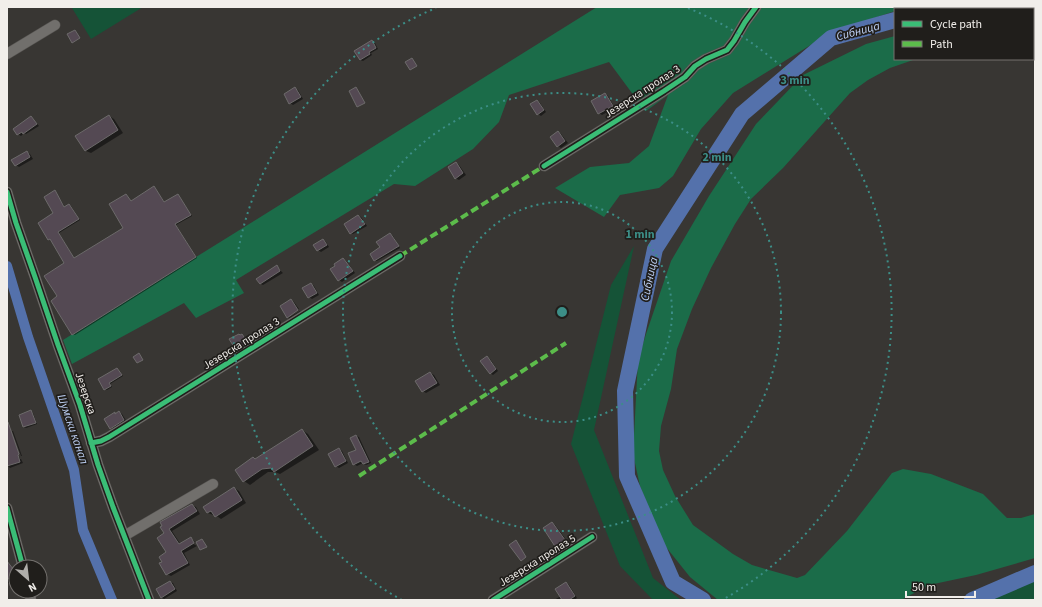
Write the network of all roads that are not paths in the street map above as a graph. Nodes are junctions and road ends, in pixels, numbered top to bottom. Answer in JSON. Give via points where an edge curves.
{"nodes":[{"id":1,"x":756,"y":7,"type":"edge"},
{"id":2,"x":55,"y":25,"type":"dead end"},
{"id":3,"x":7,"y":54,"type":"edge"},
{"id":4,"x":544,"y":166,"type":"dead end"},
{"id":5,"x":7,"y":192,"type":"edge"},
{"id":6,"x":400,"y":256,"type":"dead end"},
{"id":7,"x":92,"y":443,"type":"junction"},
{"id":8,"x":213,"y":484,"type":"dead end"},
{"id":9,"x":7,"y":508,"type":"edge"},
{"id":10,"x":124,"y":536,"type":"junction"},
{"id":11,"x":592,"y":537,"type":"dead end"},
{"id":12,"x":21,"y":559,"type":"edge"},
{"id":13,"x":149,"y":600,"type":"edge"},
{"id":14,"x":493,"y":600,"type":"edge"}],
"edges":[{"from":1,"to":4,"type":"street","name":"Језерска пролаз 3","via":[[727,50],[706,58],[664,91]]},
{"from":2,"to":3,"type":"street"},
{"from":5,"to":7,"type":"street","name":"Језерска"},
{"from":6,"to":7,"type":"street","name":"Језерска пролаз 3","via":[[109,437]]},
{"from":7,"to":10,"type":"street","name":"Језерска"},
{"from":8,"to":10,"type":"street"},
{"from":9,"to":12,"type":"street"},
{"from":10,"to":13,"type":"street","name":"Језерска"},
{"from":11,"to":14,"type":"street","name":"Језерска пролаз 5"}]}
